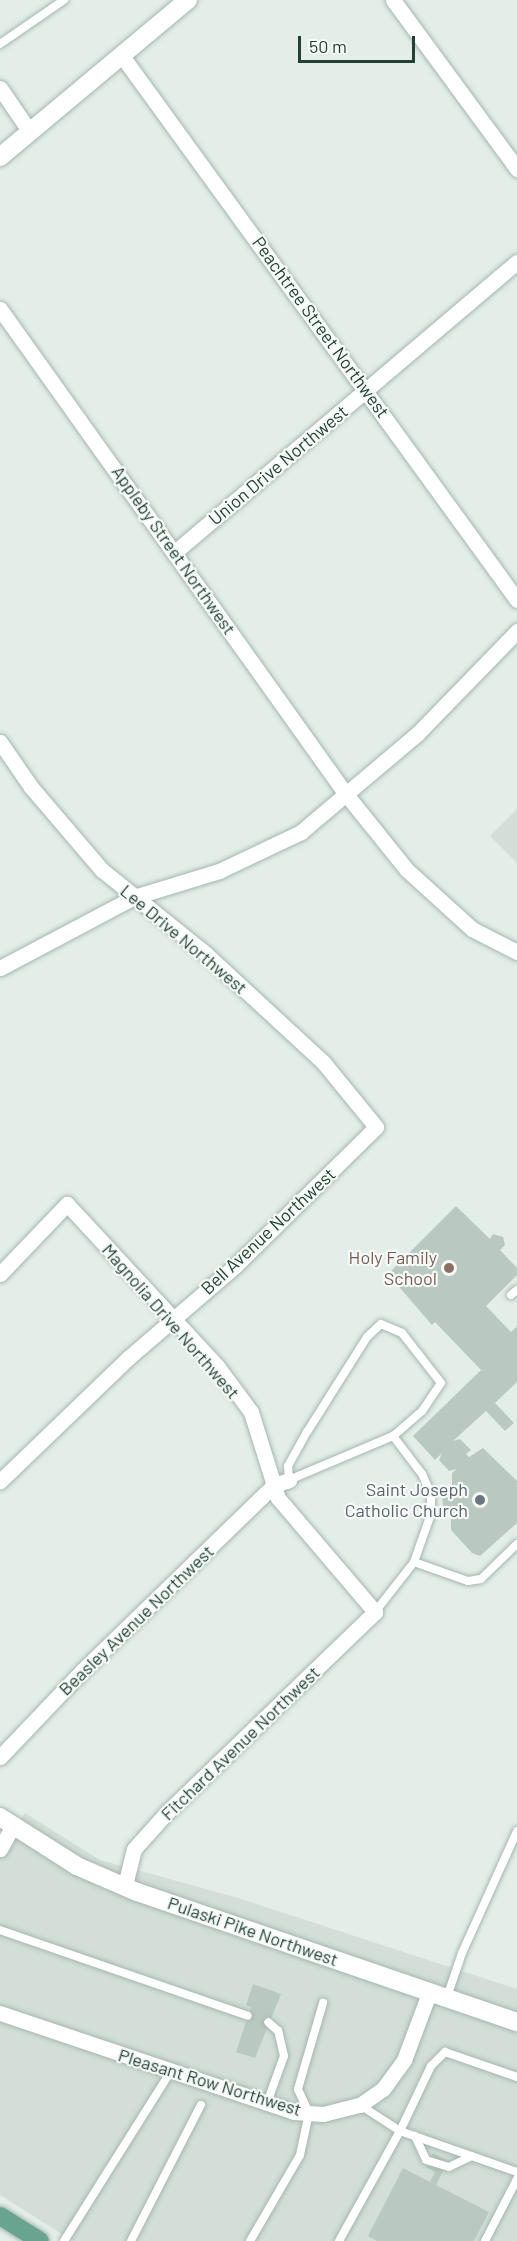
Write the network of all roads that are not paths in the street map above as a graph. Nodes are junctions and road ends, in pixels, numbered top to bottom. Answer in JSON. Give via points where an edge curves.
{"nodes":[{"id":1,"x":64,"y":0,"type":"edge"},
{"id":2,"x":188,"y":0,"type":"edge"},
{"id":3,"x":393,"y":0,"type":"edge"},
{"id":4,"x":0,"y":44,"type":"edge"},
{"id":5,"x":122,"y":56,"type":"junction"},
{"id":6,"x":0,"y":88,"type":"edge"},
{"id":7,"x":30,"y":132,"type":"junction"},
{"id":8,"x":0,"y":157,"type":"edge"},
{"id":9,"x":517,"y":170,"type":"edge"},
{"id":10,"x":517,"y":262,"type":"edge"},
{"id":11,"x":0,"y":309,"type":"edge"},
{"id":12,"x":367,"y":390,"type":"junction"},
{"id":13,"x":176,"y":551,"type":"junction"},
{"id":14,"x":517,"y":600,"type":"edge"},
{"id":15,"x":517,"y":631,"type":"edge"},
{"id":16,"x":0,"y":742,"type":"edge"},
{"id":17,"x":345,"y":794,"type":"junction"},
{"id":18,"x":134,"y":897,"type":"junction"},
{"id":19,"x":517,"y":952,"type":"edge"},
{"id":20,"x":0,"y":968,"type":"edge"},
{"id":21,"x":376,"y":1127,"type":"joint"},
{"id":22,"x":0,"y":1274,"type":"edge"},
{"id":23,"x":172,"y":1318,"type":"junction"},
{"id":24,"x":393,"y":1436,"type":"junction"},
{"id":25,"x":0,"y":1481,"type":"edge"},
{"id":26,"x":281,"y":1482,"type":"junction"},
{"id":27,"x":517,"y":1544,"type":"edge"},
{"id":28,"x":414,"y":1562,"type":"junction"},
{"id":29,"x":375,"y":1612,"type":"junction"},
{"id":30,"x":0,"y":1757,"type":"edge"},
{"id":31,"x":6,"y":1822,"type":"edge"},
{"id":32,"x":517,"y":1831,"type":"edge"},
{"id":33,"x":0,"y":1849,"type":"edge"},
{"id":34,"x":125,"y":1886,"type":"junction"},
{"id":35,"x":0,"y":1930,"type":"edge"},
{"id":36,"x":439,"y":1994,"type":"junction"},
{"id":37,"x":323,"y":2003,"type":"dead end"},
{"id":38,"x":0,"y":2013,"type":"edge"},
{"id":39,"x":248,"y":2016,"type":"dead end"},
{"id":40,"x":267,"y":2022,"type":"dead end"},
{"id":41,"x":517,"y":2022,"type":"edge"},
{"id":42,"x":171,"y":2072,"type":"junction"},
{"id":43,"x":517,"y":2077,"type":"edge"},
{"id":44,"x":267,"y":2103,"type":"junction"},
{"id":45,"x":201,"y":2105,"type":"dead end"},
{"id":46,"x":360,"y":2105,"type":"junction"},
{"id":47,"x":309,"y":2113,"type":"junction"},
{"id":48,"x":400,"y":2131,"type":"junction"},
{"id":49,"x":415,"y":2136,"type":"junction"},
{"id":50,"x":472,"y":2156,"type":"junction"},
{"id":51,"x":517,"y":2172,"type":"edge"},
{"id":52,"x":517,"y":2179,"type":"edge"},
{"id":53,"x":0,"y":2216,"type":"edge"},
{"id":54,"x":342,"y":2240,"type":"edge"},
{"id":55,"x":40,"y":2241,"type":"edge"},
{"id":56,"x":64,"y":2241,"type":"edge"},
{"id":57,"x":131,"y":2241,"type":"edge"},
{"id":58,"x":250,"y":2241,"type":"edge"},
{"id":59,"x":485,"y":2241,"type":"edge"}],
"edges":[{"from":1,"to":4,"type":"lane"},
{"from":2,"to":5,"type":"main road"},
{"from":3,"to":9,"type":"street"},
{"from":5,"to":7,"type":"main road"},
{"from":5,"to":12,"type":"street","name":"Peachtree Street Northwest"},
{"from":6,"to":7,"type":"street"},
{"from":7,"to":8,"type":"main road"},
{"from":10,"to":12,"type":"street","name":"Union Drive Northwest"},
{"from":11,"to":13,"type":"street","name":"Appleby Street Northwest"},
{"from":12,"to":13,"type":"street","name":"Union Drive Northwest"},
{"from":12,"to":14,"type":"street","name":"Peachtree Street Northwest"},
{"from":13,"to":17,"type":"street","name":"Appleby Street Northwest"},
{"from":15,"to":17,"type":"street","via":[[417,734]]},
{"from":16,"to":18,"type":"street","name":"Lee Drive Northwest","via":[[31,787],[102,870]]},
{"from":17,"to":18,"type":"street","via":[[301,832],[219,871]]},
{"from":17,"to":19,"type":"street","name":"Appleby Street Northwest","via":[[407,870],[471,929]]},
{"from":18,"to":20,"type":"street"},
{"from":18,"to":21,"type":"street","name":"Lee Drive Northwest","via":[[206,954],[323,1062]]},
{"from":21,"to":23,"type":"street","name":"Bell Avenue Northwest","via":[[235,1266]]},
{"from":22,"to":23,"type":"street","name":"Magnolia Drive Northwest","via":[[67,1204]]},
{"from":23,"to":25,"type":"street","name":"Bell Avenue Northwest"},
{"from":23,"to":26,"type":"street","name":"Magnolia Drive Northwest","via":[[251,1412]]},
{"from":24,"to":26,"type":"lane"},
{"from":24,"to":26,"type":"lane","via":[[422,1411],[441,1383],[402,1333],[381,1324],[367,1337],[307,1432]]},
{"from":24,"to":28,"type":"lane","via":[[422,1474],[431,1494],[431,1514]]},
{"from":26,"to":29,"type":"street","name":"Magnolia Drive Northwest","via":[[278,1498]]},
{"from":26,"to":30,"type":"street","name":"Beasley Avenue Northwest","via":[[82,1671]]},
{"from":27,"to":28,"type":"lane","via":[[481,1579],[452,1577]]},
{"from":28,"to":29,"type":"lane"},
{"from":29,"to":34,"type":"street","name":"Fitchard Avenue Northwest","via":[[169,1809],[134,1849]]},
{"from":31,"to":33,"type":"street"},
{"from":31,"to":34,"type":"main road","name":"Pulaski Pike Northwest","via":[[77,1866]]},
{"from":32,"to":36,"type":"lane","via":[[462,1953]]},
{"from":34,"to":36,"type":"main road","name":"Pulaski Pike Northwest"},
{"from":35,"to":39,"type":"lane"},
{"from":36,"to":41,"type":"main road","name":"Pulaski Pike Northwest"},
{"from":36,"to":46,"type":"street","name":"Pleasant Row Northwest","via":[[404,2060],[382,2089]]},
{"from":37,"to":47,"type":"lane","via":[[298,2089]]},
{"from":38,"to":42,"type":"street","name":"Pleasant Row Northwest"},
{"from":40,"to":44,"type":"lane","via":[[278,2031],[284,2056]]},
{"from":42,"to":44,"type":"street","name":"Pleasant Row Northwest"},
{"from":42,"to":56,"type":"lane"},
{"from":43,"to":48,"type":"lane","via":[[445,2052],[431,2066]]},
{"from":44,"to":47,"type":"street","name":"Pleasant Row Northwest"},
{"from":45,"to":57,"type":"lane"},
{"from":46,"to":47,"type":"street","name":"Pleasant Row Northwest","via":[[323,2114]]},
{"from":46,"to":48,"type":"lane"},
{"from":47,"to":58,"type":"lane","via":[[300,2154]]},
{"from":48,"to":49,"type":"lane"},
{"from":48,"to":54,"type":"lane"},
{"from":49,"to":50,"type":"lane"},
{"from":49,"to":50,"type":"lane","via":[[426,2160],[449,2167]]},
{"from":50,"to":51,"type":"lane"},
{"from":52,"to":59,"type":"lane"},
{"from":53,"to":55,"type":"main road"}]}
